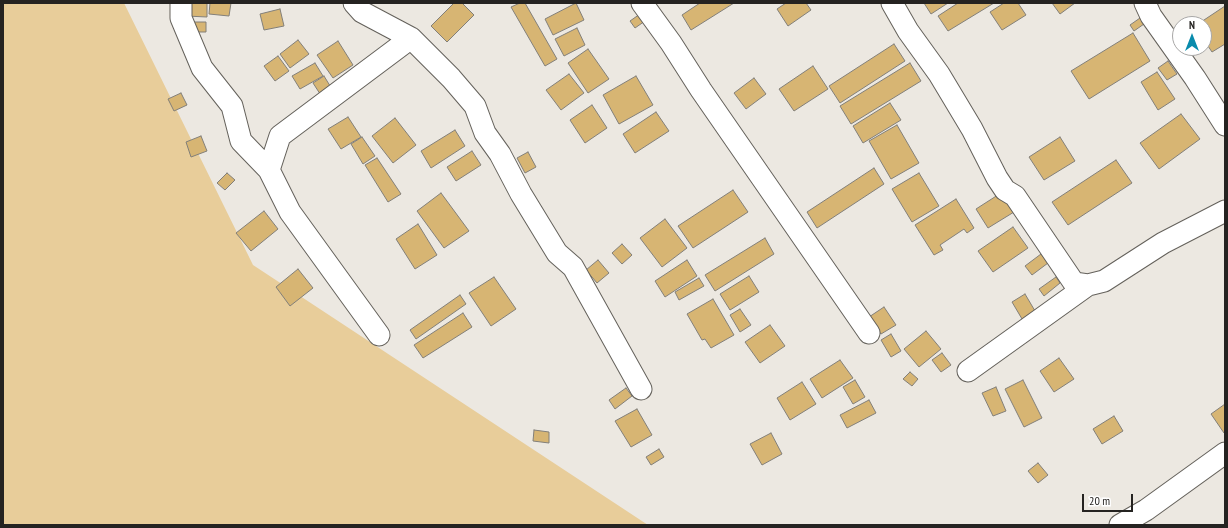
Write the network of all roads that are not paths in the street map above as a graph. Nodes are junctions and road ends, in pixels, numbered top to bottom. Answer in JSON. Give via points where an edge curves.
{"nodes":[{"id":1,"x":181,"y":3,"type":"edge"},
{"id":2,"x":354,"y":3,"type":"edge"},
{"id":3,"x":642,"y":3,"type":"edge"},
{"id":4,"x":892,"y":3,"type":"edge"},
{"id":5,"x":1145,"y":3,"type":"edge"},
{"id":6,"x":411,"y":38,"type":"junction"},
{"id":7,"x":1225,"y":126,"type":"edge"},
{"id":8,"x":280,"y":136,"type":"junction"},
{"id":9,"x":241,"y":141,"type":"junction"},
{"id":10,"x":270,"y":170,"type":"junction"},
{"id":11,"x":1225,"y":211,"type":"edge"},
{"id":12,"x":1088,"y":286,"type":"junction"},
{"id":13,"x":869,"y":333,"type":"dead end"},
{"id":14,"x":379,"y":335,"type":"dead end"},
{"id":15,"x":968,"y":371,"type":"dead end"},
{"id":16,"x":641,"y":389,"type":"dead end"},
{"id":17,"x":1225,"y":453,"type":"edge"},
{"id":18,"x":1120,"y":525,"type":"edge"}],
"edges":[{"from":1,"to":9,"type":"street","via":[[181,18],[202,68],[232,106]]},
{"from":2,"to":6,"type":"street","via":[[362,12]]},
{"from":3,"to":13,"type":"street"},
{"from":4,"to":12,"type":"street","via":[[908,32],[939,74],[1005,190],[1015,196],[1074,283]]},
{"from":5,"to":7,"type":"street","via":[[1151,16]]},
{"from":6,"to":8,"type":"street"},
{"from":6,"to":16,"type":"street","via":[[475,106],[485,133],[500,154],[557,253],[573,267]]},
{"from":8,"to":9,"type":"street"},
{"from":8,"to":10,"type":"street"},
{"from":9,"to":10,"type":"street"},
{"from":10,"to":14,"type":"street","via":[[290,212]]},
{"from":11,"to":12,"type":"street","via":[[1163,243],[1104,281]]},
{"from":12,"to":15,"type":"street"},
{"from":17,"to":18,"type":"street","via":[[1146,510]]}]}
